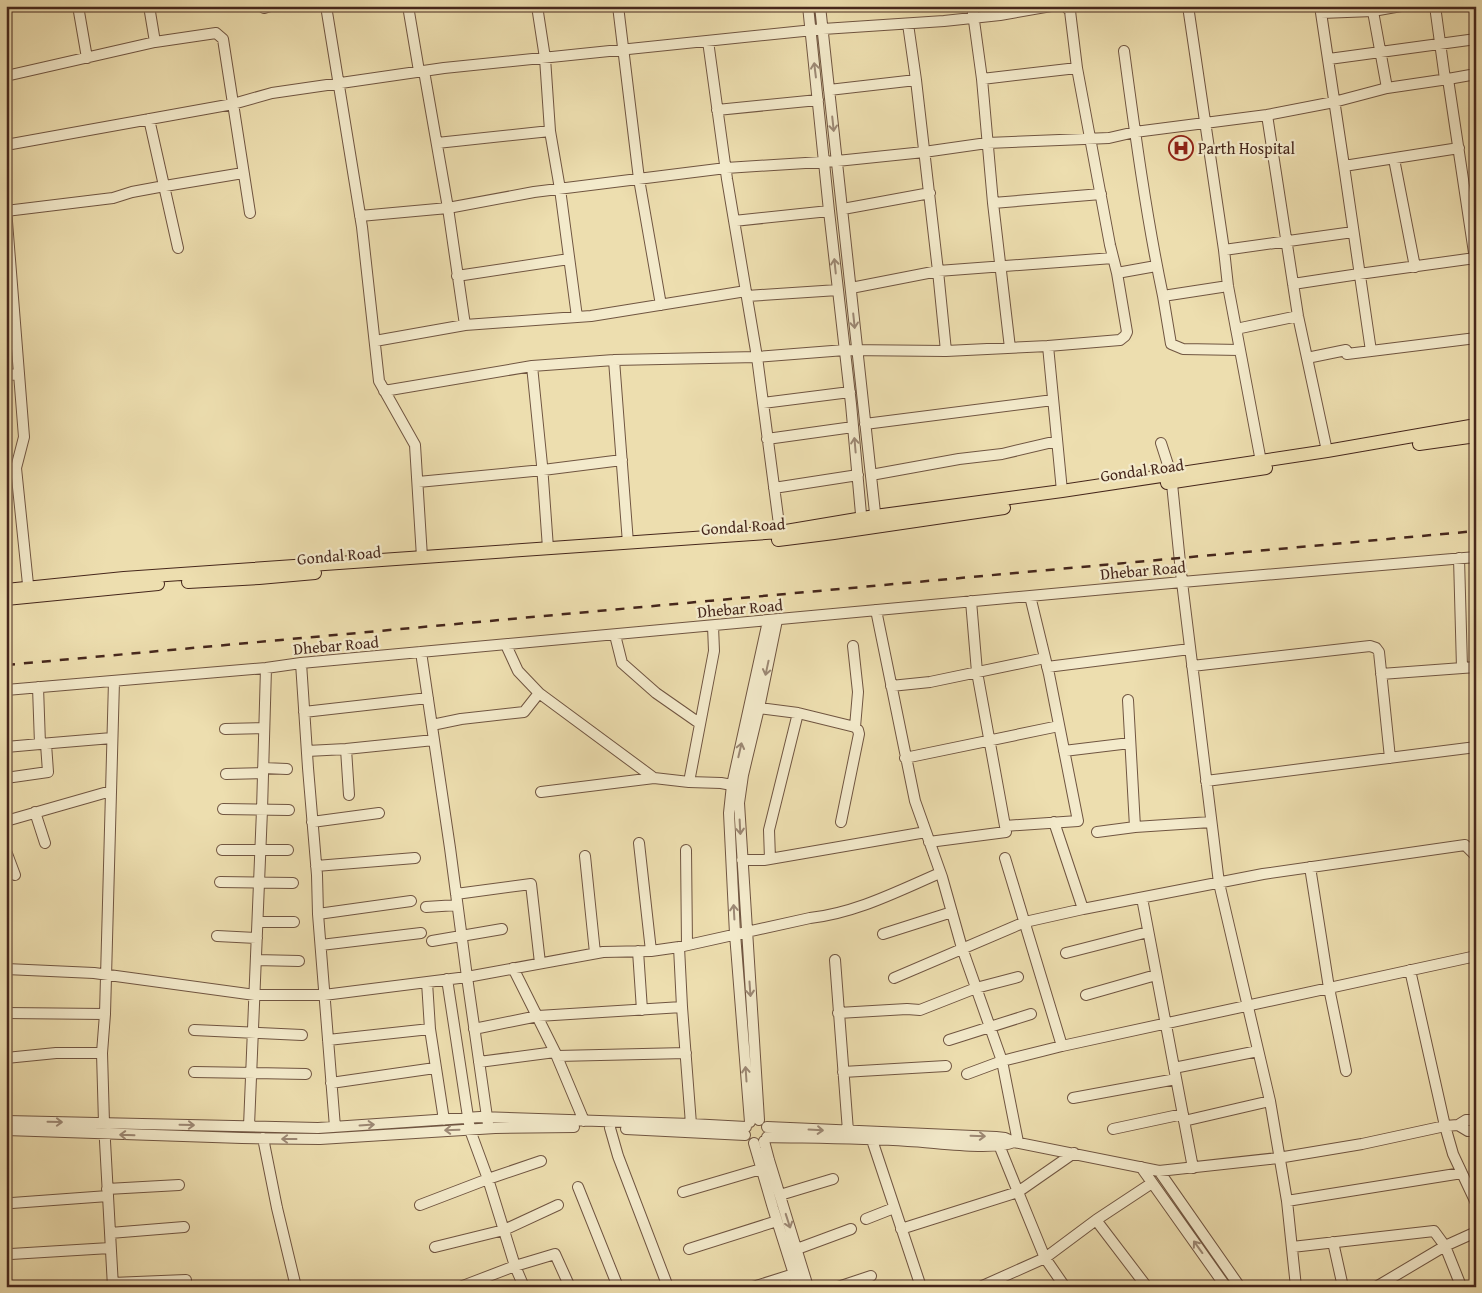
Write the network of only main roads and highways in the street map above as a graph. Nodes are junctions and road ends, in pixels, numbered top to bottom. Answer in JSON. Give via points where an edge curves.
{"nodes":[{"id":1,"x":1476,"y":425,"type":"edge"},
{"id":2,"x":1476,"y":436,"type":"edge"},
{"id":3,"x":1261,"y":464,"type":"junction"},
{"id":4,"x":1172,"y":478,"type":"junction"},
{"id":5,"x":876,"y":521,"type":"junction"},
{"id":6,"x":862,"y":524,"type":"junction"},
{"id":7,"x":6,"y":590,"type":"edge"},
{"id":8,"x":29,"y":592,"type":"junction"},
{"id":9,"x":6,"y":599,"type":"edge"}],
"edges":[{"from":1,"to":3,"type":"main road","name":"Gondal Road"},
{"from":2,"to":3,"type":"main road","name":"Gondal Road"},
{"from":3,"to":4,"type":"main road","name":"Gondal Road"},
{"from":4,"to":5,"type":"main road","name":"Gondal Road"},
{"from":4,"to":5,"type":"main road","name":"Gondal Road","via":[[1062,491]]},
{"from":5,"to":6,"type":"main road","name":"Gondal Road"},
{"from":6,"to":8,"type":"main road","name":"Gondal Road","via":[[124,578]]},
{"from":6,"to":8,"type":"main road","name":"Gondal Road","via":[[792,538]]},
{"from":7,"to":8,"type":"main road"},
{"from":8,"to":9,"type":"main road","name":"Gondal Road"}]}
